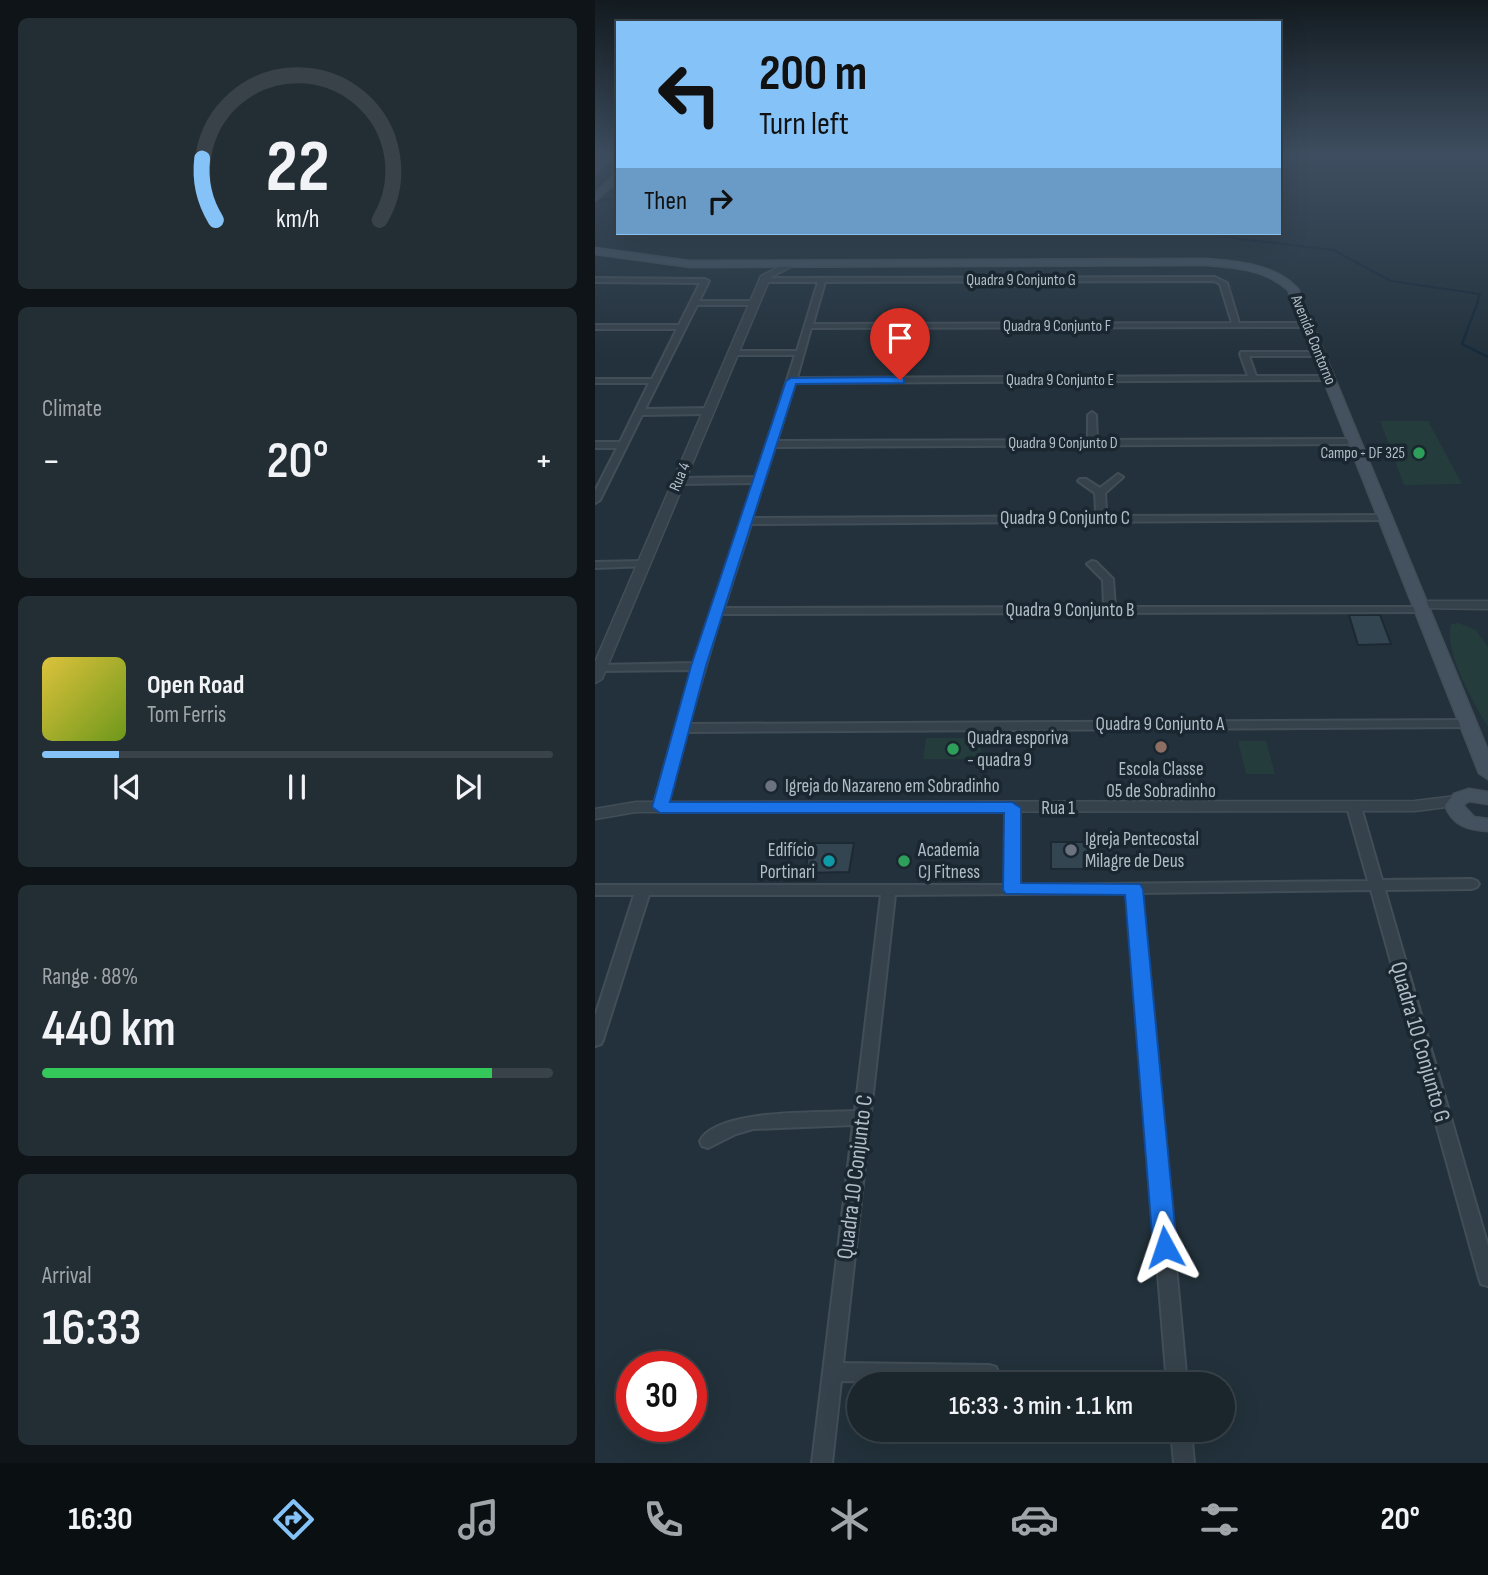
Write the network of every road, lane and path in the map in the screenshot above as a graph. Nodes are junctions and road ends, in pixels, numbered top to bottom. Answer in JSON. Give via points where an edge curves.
{"nodes":[{"id":1,"x":595,"y":251,"type":"edge"},
{"id":2,"x":743,"y":263,"type":"junction"},
{"id":3,"x":795,"y":263,"type":"junction"},
{"id":4,"x":765,"y":278,"type":"junction"},
{"id":5,"x":595,"y":280,"type":"edge"},
{"id":6,"x":823,"y":281,"type":"junction"},
{"id":7,"x":693,"y":303,"type":"junction"},
{"id":8,"x":754,"y":303,"type":"junction"},
{"id":9,"x":1236,"y":325,"type":"junction"},
{"id":10,"x":1307,"y":325,"type":"junction"},
{"id":11,"x":808,"y":326,"type":"junction"},
{"id":12,"x":595,"y":327,"type":"edge"},
{"id":13,"x":682,"y":327,"type":"junction"},
{"id":14,"x":733,"y":353,"type":"junction"},
{"id":15,"x":798,"y":353,"type":"junction"},
{"id":16,"x":1319,"y":354,"type":"junction"},
{"id":17,"x":1253,"y":379,"type":"junction"},
{"id":18,"x":1329,"y":379,"type":"junction"},
{"id":19,"x":595,"y":381,"type":"edge"},
{"id":20,"x":655,"y":381,"type":"junction"},
{"id":21,"x":791,"y":381,"type":"junction"},
{"id":22,"x":708,"y":411,"type":"junction"},
{"id":23,"x":640,"y":412,"type":"junction"},
{"id":24,"x":1092,"y":415,"type":"dead end"},
{"id":25,"x":1093,"y":442,"type":"junction"},
{"id":26,"x":1355,"y":442,"type":"junction"},
{"id":27,"x":622,"y":444,"type":"junction"},
{"id":28,"x":771,"y":444,"type":"junction"},
{"id":29,"x":595,"y":445,"type":"edge"},
{"id":30,"x":1118,"y":477,"type":"dead end"},
{"id":31,"x":759,"y":480,"type":"junction"},
{"id":32,"x":679,"y":481,"type":"junction"},
{"id":33,"x":1083,"y":481,"type":"dead end"},
{"id":34,"x":1100,"y":492,"type":"junction"},
{"id":35,"x":595,"y":500,"type":"edge"},
{"id":36,"x":1097,"y":518,"type":"junction"},
{"id":37,"x":1386,"y":518,"type":"junction"},
{"id":38,"x":745,"y":521,"type":"junction"},
{"id":39,"x":643,"y":564,"type":"junction"},
{"id":40,"x":1092,"y":564,"type":"dead end"},
{"id":41,"x":595,"y":565,"type":"edge"},
{"id":42,"x":1488,"y":606,"type":"edge"},
{"id":43,"x":1423,"y":608,"type":"junction"},
{"id":44,"x":1110,"y":610,"type":"junction"},
{"id":45,"x":717,"y":611,"type":"junction"},
{"id":46,"x":699,"y":666,"type":"junction"},
{"id":47,"x":597,"y":673,"type":"edge"},
{"id":48,"x":1470,"y":724,"type":"junction"},
{"id":49,"x":682,"y":728,"type":"junction"},
{"id":50,"x":1488,"y":772,"type":"edge"},
{"id":51,"x":595,"y":801,"type":"edge"},
{"id":52,"x":636,"y":807,"type":"junction"},
{"id":53,"x":660,"y":807,"type":"junction"},
{"id":54,"x":1354,"y":807,"type":"junction"},
{"id":55,"x":1012,"y":808,"type":"junction"},
{"id":56,"x":1472,"y":810,"type":"edge"},
{"id":57,"x":595,"y":814,"type":"edge"},
{"id":58,"x":1488,"y":833,"type":"edge"},
{"id":59,"x":1472,"y":884,"type":"dead end"},
{"id":60,"x":1375,"y":885,"type":"junction"},
{"id":61,"x":1134,"y":889,"type":"junction"},
{"id":62,"x":595,"y":890,"type":"edge"},
{"id":63,"x":643,"y":890,"type":"junction"},
{"id":64,"x":889,"y":890,"type":"junction"},
{"id":65,"x":1012,"y":890,"type":"junction"},
{"id":66,"x":595,"y":1040,"type":"edge"},
{"id":67,"x":862,"y":1118,"type":"junction"},
{"id":68,"x":708,"y":1142,"type":"dead end"},
{"id":69,"x":1488,"y":1278,"type":"edge"},
{"id":70,"x":833,"y":1372,"type":"junction"},
{"id":71,"x":847,"y":1372,"type":"edge"},
{"id":72,"x":1176,"y":1372,"type":"edge"},
{"id":73,"x":1182,"y":1442,"type":"edge"},
{"id":74,"x":822,"y":1463,"type":"edge"},
{"id":75,"x":1184,"y":1463,"type":"edge"}],
"edges":[{"from":1,"to":2,"type":"main road","name":"Avenida Contorno","via":[[660,262]]},
{"from":2,"to":3,"type":"main road","name":"Avenida Contorno"},
{"from":2,"to":4,"type":"street"},
{"from":3,"to":4,"type":"street"},
{"from":3,"to":10,"type":"main road","name":"Avenida Contorno","via":[[1223,264],[1284,281],[1293,289]]},
{"from":4,"to":6,"type":"street"},
{"from":4,"to":8,"type":"street","name":"Rua 4"},
{"from":5,"to":7,"type":"street","via":[[702,279],[705,281]]},
{"from":6,"to":9,"type":"street","name":"Quadra 9 Conjunto G","via":[[1219,280]]},
{"from":6,"to":11,"type":"street"},
{"from":7,"to":8,"type":"street"},
{"from":7,"to":13,"type":"street"},
{"from":8,"to":14,"type":"street","name":"Rua 4"},
{"from":9,"to":10,"type":"street","name":"Quadra 9 Conjunto F"},
{"from":9,"to":11,"type":"street","name":"Quadra 9 Conjunto F"},
{"from":10,"to":16,"type":"main road","name":"Avenida Contorno"},
{"from":11,"to":15,"type":"street"},
{"from":12,"to":13,"type":"street"},
{"from":13,"to":20,"type":"street"},
{"from":14,"to":15,"type":"street"},
{"from":14,"to":22,"type":"street","name":"Rua 4"},
{"from":15,"to":21,"type":"street"},
{"from":16,"to":17,"type":"street","via":[[1244,354]]},
{"from":16,"to":18,"type":"main road","name":"Avenida Contorno"},
{"from":17,"to":18,"type":"street","name":"Quadra 9 Conjunto E"},
{"from":17,"to":21,"type":"street","name":"Quadra 9 Conjunto E"},
{"from":18,"to":26,"type":"main road","name":"Avenida Contorno"},
{"from":19,"to":20,"type":"street"},
{"from":20,"to":23,"type":"street"},
{"from":21,"to":28,"type":"street"},
{"from":22,"to":23,"type":"street"},
{"from":22,"to":32,"type":"street","name":"Rua 4"},
{"from":23,"to":27,"type":"street"},
{"from":24,"to":25,"type":"street"},
{"from":25,"to":26,"type":"street","name":"Quadra 9 Conjunto D"},
{"from":25,"to":28,"type":"street","name":"Quadra 9 Conjunto D"},
{"from":26,"to":37,"type":"main road","name":"Avenida Contorno"},
{"from":27,"to":29,"type":"street"},
{"from":27,"to":35,"type":"street"},
{"from":28,"to":31,"type":"street"},
{"from":30,"to":34,"type":"street"},
{"from":31,"to":32,"type":"street"},
{"from":31,"to":38,"type":"street"},
{"from":32,"to":39,"type":"street","name":"Rua 4"},
{"from":33,"to":34,"type":"street"},
{"from":34,"to":36,"type":"street"},
{"from":36,"to":37,"type":"street","name":"Quadra 9 Conjunto C"},
{"from":36,"to":38,"type":"street","name":"Quadra 9 Conjunto C"},
{"from":37,"to":43,"type":"main road","name":"Avenida Contorno"},
{"from":38,"to":45,"type":"street"},
{"from":39,"to":41,"type":"street"},
{"from":39,"to":47,"type":"street","name":"Rua 4"},
{"from":40,"to":44,"type":"street","via":[[1108,579]]},
{"from":42,"to":43,"type":"street"},
{"from":43,"to":44,"type":"street","name":"Quadra 9 Conjunto B"},
{"from":43,"to":48,"type":"main road","name":"Avenida Contorno"},
{"from":44,"to":45,"type":"street","name":"Quadra 9 Conjunto B"},
{"from":45,"to":46,"type":"street"},
{"from":46,"to":47,"type":"street"},
{"from":46,"to":49,"type":"street"},
{"from":48,"to":49,"type":"street","name":"Quadra 9 Conjunto A"},
{"from":48,"to":50,"type":"main road","name":"Avenida Contorno"},
{"from":49,"to":53,"type":"street"},
{"from":50,"to":56,"type":"main road","name":"Avenida Contorno"},
{"from":51,"to":52,"type":"street"},
{"from":52,"to":53,"type":"street","name":"Rua 1"},
{"from":52,"to":57,"type":"street"},
{"from":53,"to":55,"type":"street","name":"Rua 1"},
{"from":54,"to":55,"type":"street","name":"Rua 1"},
{"from":54,"to":56,"type":"street","name":"Rua 1"},
{"from":54,"to":60,"type":"street","name":"Quadra 10 Conjunto G"},
{"from":55,"to":65,"type":"street"},
{"from":56,"to":58,"type":"main road"},
{"from":59,"to":60,"type":"street"},
{"from":60,"to":61,"type":"street"},
{"from":60,"to":69,"type":"street","name":"Quadra 10 Conjunto G"},
{"from":61,"to":65,"type":"street"},
{"from":61,"to":72,"type":"street"},
{"from":62,"to":63,"type":"street"},
{"from":63,"to":64,"type":"street"},
{"from":63,"to":66,"type":"street"},
{"from":64,"to":65,"type":"street"},
{"from":64,"to":67,"type":"street","name":"Quadra 10 Conjunto C"},
{"from":67,"to":68,"type":"street","via":[[753,1122]]},
{"from":67,"to":70,"type":"street","name":"Quadra 10 Conjunto C"},
{"from":70,"to":71,"type":"street"},
{"from":70,"to":74,"type":"street","name":"Quadra 10 Conjunto C"},
{"from":73,"to":75,"type":"street"}]}
